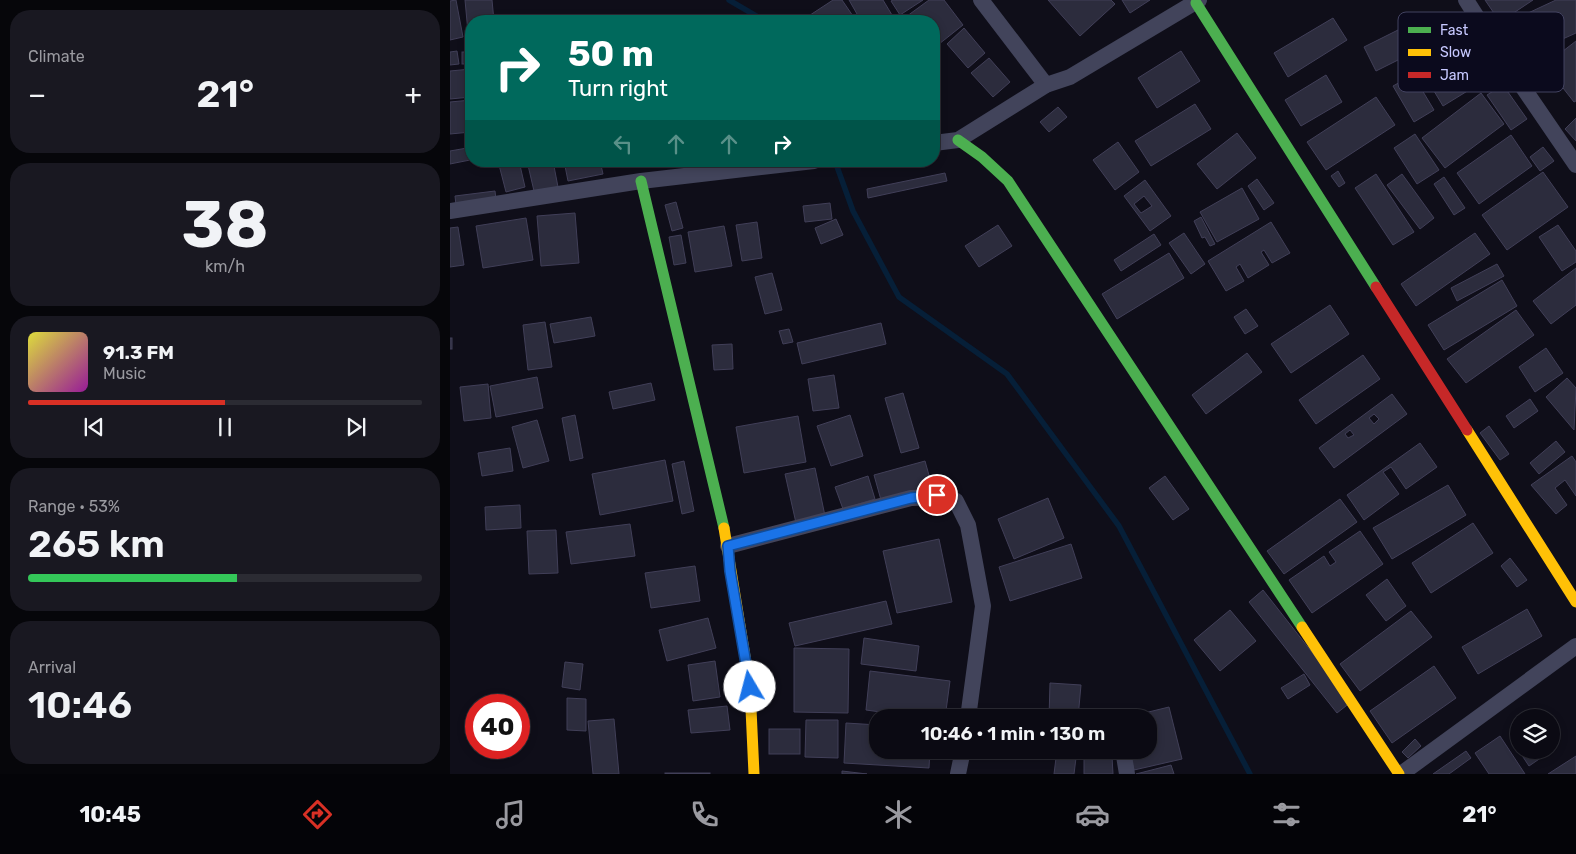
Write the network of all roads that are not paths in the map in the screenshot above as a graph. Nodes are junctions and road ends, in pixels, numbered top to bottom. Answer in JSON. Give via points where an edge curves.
{"nodes":[{"id":1,"x":981,"y":0,"type":"edge"},
{"id":2,"x":1466,"y":0,"type":"edge"},
{"id":3,"x":1198,"y":1,"type":"edge"},
{"id":4,"x":1474,"y":12,"type":"edge"},
{"id":5,"x":1046,"y":85,"type":"junction"},
{"id":6,"x":1526,"y":92,"type":"edge"},
{"id":7,"x":958,"y":140,"type":"junction"},
{"id":8,"x":940,"y":142,"type":"edge"},
{"id":9,"x":1576,"y":165,"type":"edge"},
{"id":10,"x":762,"y":167,"type":"edge"},
{"id":11,"x":641,"y":181,"type":"junction"},
{"id":12,"x":450,"y":211,"type":"edge"},
{"id":13,"x":728,"y":546,"type":"junction"},
{"id":14,"x":1576,"y":602,"type":"edge"},
{"id":15,"x":1576,"y":646,"type":"edge"},
{"id":16,"x":969,"y":709,"type":"edge"},
{"id":17,"x":960,"y":759,"type":"edge"},
{"id":18,"x":1124,"y":759,"type":"edge"},
{"id":19,"x":754,"y":774,"type":"edge"},
{"id":20,"x":958,"y":774,"type":"edge"},
{"id":21,"x":1127,"y":774,"type":"edge"},
{"id":22,"x":1400,"y":774,"type":"edge"}],
"edges":[{"from":1,"to":5,"type":"street"},
{"from":2,"to":4,"type":"street"},
{"from":3,"to":5,"type":"street","via":[[1070,78]]},
{"from":3,"to":14,"type":"street"},
{"from":5,"to":7,"type":"street"},
{"from":6,"to":9,"type":"street"},
{"from":7,"to":8,"type":"street"},
{"from":7,"to":22,"type":"street","via":[[1008,181]]},
{"from":10,"to":11,"type":"street"},
{"from":11,"to":12,"type":"street"},
{"from":11,"to":13,"type":"street"},
{"from":13,"to":16,"type":"street","via":[[911,498],[937,495],[956,501],[968,525],[983,606]]},
{"from":13,"to":19,"type":"street","via":[[750,687]]},
{"from":15,"to":22,"type":"street"},
{"from":17,"to":20,"type":"street"},
{"from":18,"to":21,"type":"street"}]}
